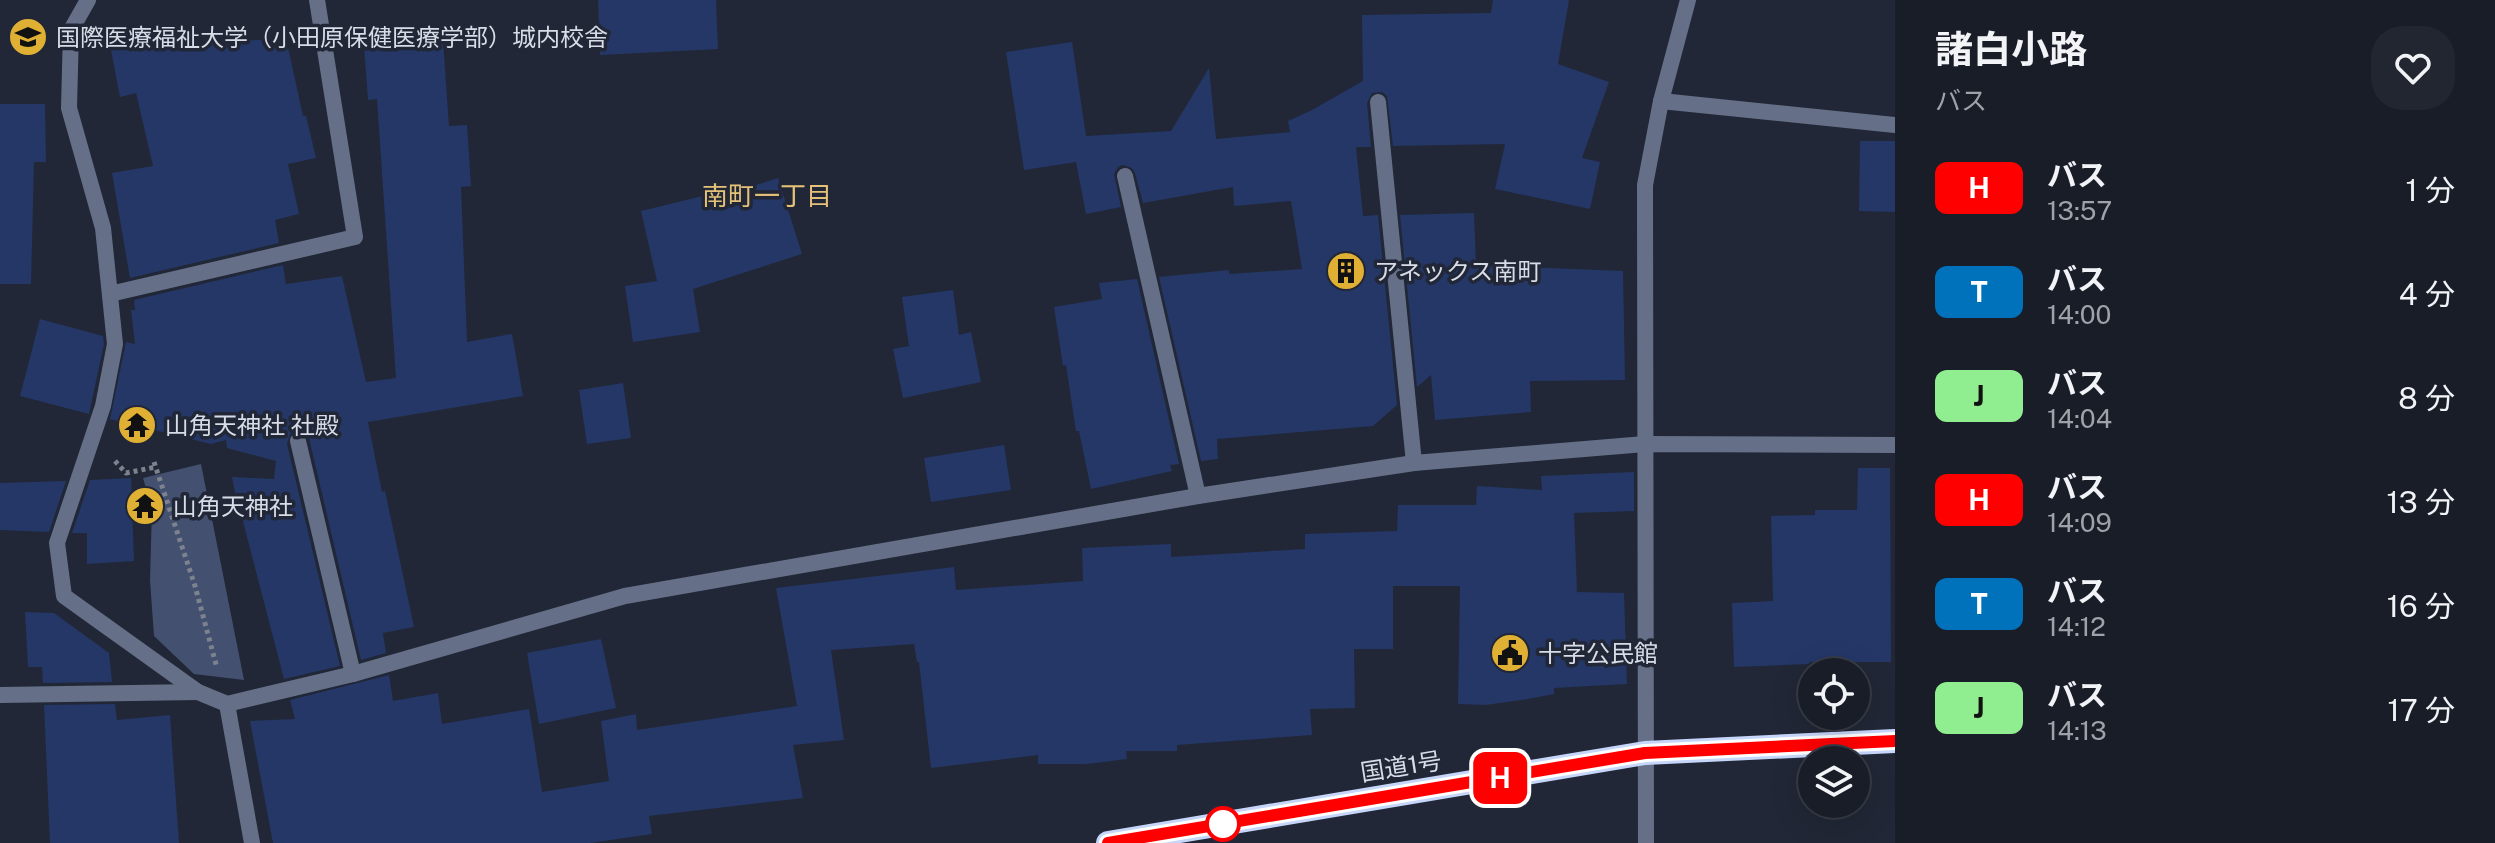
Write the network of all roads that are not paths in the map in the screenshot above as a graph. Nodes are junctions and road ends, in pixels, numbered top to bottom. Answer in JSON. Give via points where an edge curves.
{"nodes":[{"id":1,"x":88,"y":0,"type":"edge"},
{"id":2,"x":317,"y":0,"type":"edge"},
{"id":3,"x":1688,"y":0,"type":"edge"},
{"id":4,"x":1661,"y":101,"type":"junction"},
{"id":5,"x":1378,"y":102,"type":"dead end"},
{"id":6,"x":1895,"y":125,"type":"edge"},
{"id":7,"x":1125,"y":176,"type":"dead end"},
{"id":8,"x":110,"y":294,"type":"junction"},
{"id":9,"x":298,"y":441,"type":"dead end"},
{"id":10,"x":1645,"y":444,"type":"junction"},
{"id":11,"x":1895,"y":445,"type":"edge"},
{"id":12,"x":1414,"y":463,"type":"junction"},
{"id":13,"x":1198,"y":496,"type":"junction"},
{"id":14,"x":353,"y":674,"type":"junction"},
{"id":15,"x":198,"y":692,"type":"junction"},
{"id":16,"x":0,"y":695,"type":"edge"},
{"id":17,"x":227,"y":704,"type":"junction"},
{"id":18,"x":1895,"y":741,"type":"edge"},
{"id":19,"x":1645,"y":753,"type":"junction"},
{"id":20,"x":252,"y":843,"type":"edge"},
{"id":21,"x":1108,"y":843,"type":"edge"},
{"id":22,"x":1646,"y":843,"type":"edge"}],
"edges":[{"from":1,"to":8,"type":"street","via":[[71,30],[69,108],[103,228]]},
{"from":2,"to":8,"type":"street","via":[[355,237]]},
{"from":3,"to":4,"type":"street"},
{"from":4,"to":6,"type":"street"},
{"from":4,"to":10,"type":"street","via":[[1645,185]]},
{"from":5,"to":12,"type":"street"},
{"from":7,"to":13,"type":"street"},
{"from":8,"to":15,"type":"street","via":[[115,344],[103,406],[57,543],[64,596]]},
{"from":9,"to":14,"type":"street"},
{"from":10,"to":11,"type":"street"},
{"from":10,"to":12,"type":"street"},
{"from":10,"to":19,"type":"street"},
{"from":12,"to":13,"type":"street"},
{"from":13,"to":14,"type":"street","via":[[625,596]]},
{"from":14,"to":17,"type":"street"},
{"from":15,"to":16,"type":"street"},
{"from":15,"to":17,"type":"street"},
{"from":17,"to":20,"type":"street"},
{"from":18,"to":19,"type":"highway","name":"国道1号"},
{"from":19,"to":21,"type":"highway","name":"国道1号"},
{"from":19,"to":22,"type":"street"}]}
